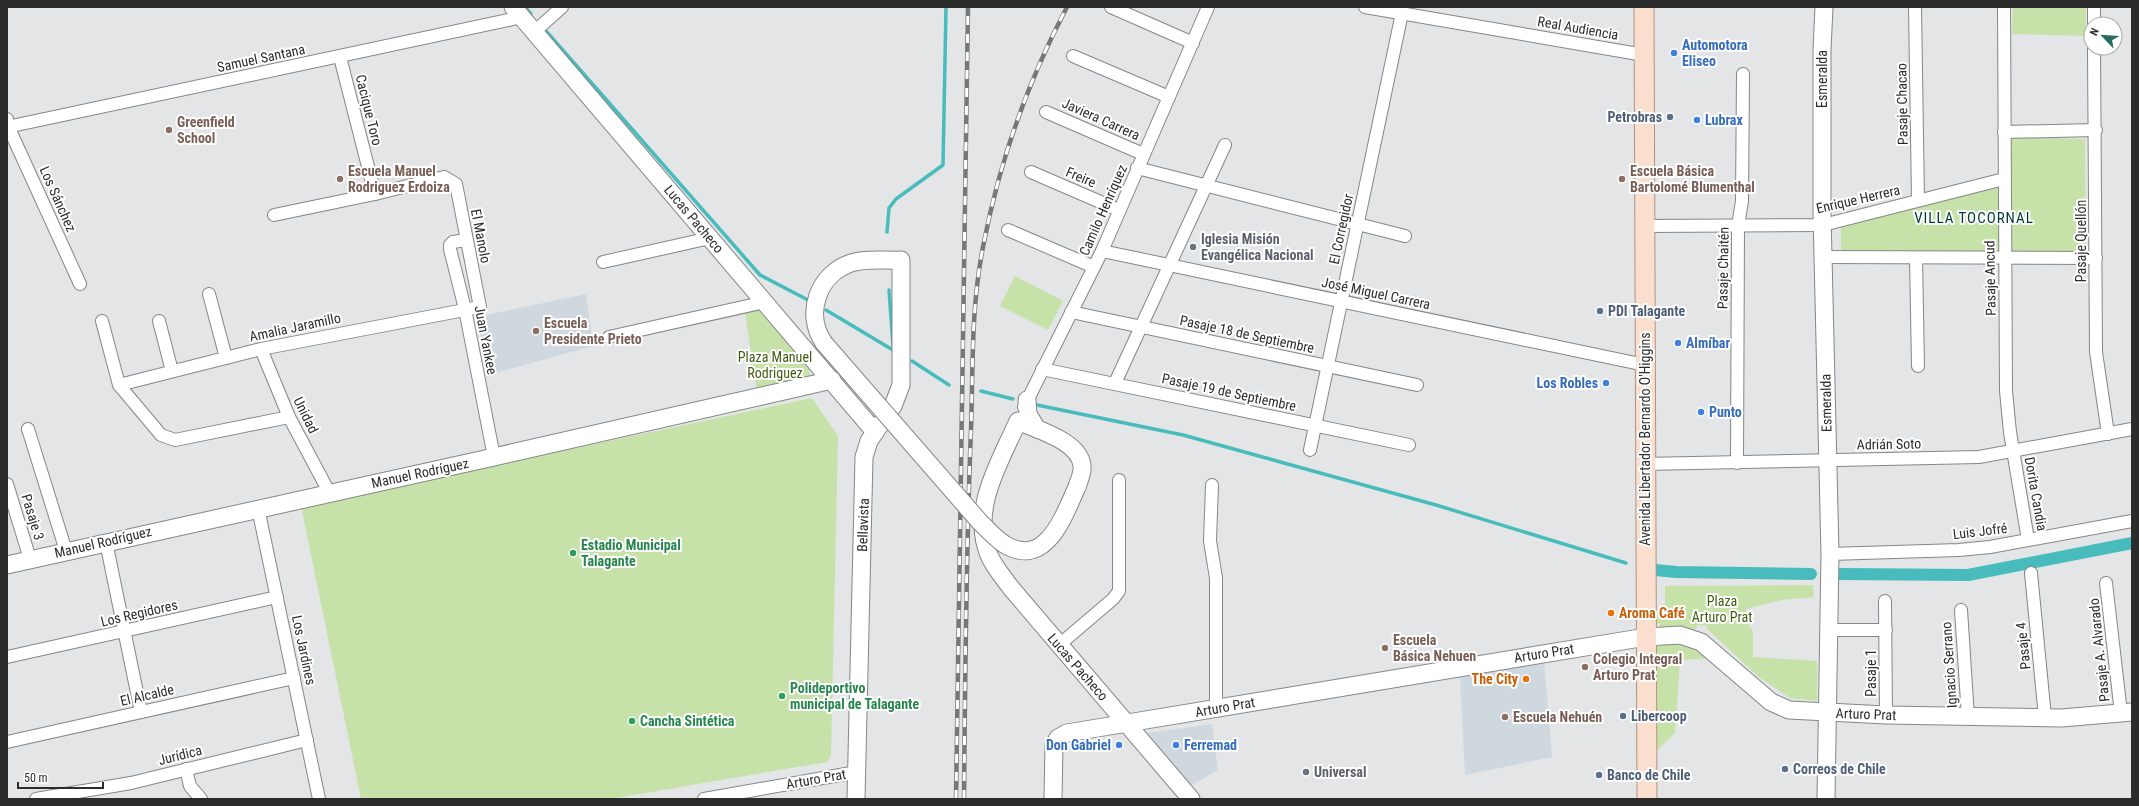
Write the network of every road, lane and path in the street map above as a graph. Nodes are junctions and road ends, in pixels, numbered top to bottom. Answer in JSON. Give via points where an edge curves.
{"nodes":[{"id":1,"x":562,"y":7,"type":"edge"},
{"id":2,"x":1111,"y":7,"type":"edge"},
{"id":3,"x":1208,"y":7,"type":"edge"},
{"id":4,"x":1365,"y":7,"type":"edge"},
{"id":5,"x":1644,"y":7,"type":"edge"},
{"id":6,"x":1824,"y":7,"type":"edge"},
{"id":7,"x":1916,"y":7,"type":"edge"},
{"id":8,"x":2004,"y":7,"type":"edge"},
{"id":9,"x":517,"y":12,"type":"edge"},
{"id":10,"x":1402,"y":13,"type":"junction"},
{"id":11,"x":534,"y":32,"type":"junction"},
{"id":12,"x":1193,"y":43,"type":"junction"},
{"id":13,"x":1644,"y":55,"type":"junction"},
{"id":14,"x":340,"y":56,"type":"junction"},
{"id":15,"x":1073,"y":56,"type":"dead end"},
{"id":16,"x":2094,"y":56,"type":"edge"},
{"id":17,"x":1744,"y":74,"type":"dead end"},
{"id":18,"x":1169,"y":97,"type":"junction"},
{"id":19,"x":1046,"y":112,"type":"dead end"},
{"id":20,"x":7,"y":124,"type":"edge"},
{"id":21,"x":2096,"y":130,"type":"junction"},
{"id":22,"x":2004,"y":132,"type":"junction"},
{"id":23,"x":1225,"y":145,"type":"dead end"},
{"id":24,"x":1143,"y":154,"type":"junction"},
{"id":25,"x":1137,"y":168,"type":"junction"},
{"id":26,"x":1031,"y":172,"type":"dead end"},
{"id":27,"x":2004,"y":179,"type":"junction"},
{"id":28,"x":1206,"y":186,"type":"junction"},
{"id":29,"x":375,"y":194,"type":"junction"},
{"id":30,"x":1918,"y":200,"type":"junction"},
{"id":31,"x":1119,"y":210,"type":"junction"},
{"id":32,"x":274,"y":215,"type":"dead end"},
{"id":33,"x":1357,"y":224,"type":"junction"},
{"id":34,"x":1823,"y":225,"type":"junction"},
{"id":35,"x":1644,"y":226,"type":"junction"},
{"id":36,"x":1738,"y":226,"type":"junction"},
{"id":37,"x":1008,"y":230,"type":"dead end"},
{"id":38,"x":1405,"y":236,"type":"dead end"},
{"id":39,"x":710,"y":238,"type":"junction"},
{"id":40,"x":466,"y":240,"type":"junction"},
{"id":41,"x":1102,"y":251,"type":"junction"},
{"id":42,"x":1823,"y":257,"type":"junction"},
{"id":43,"x":1916,"y":258,"type":"junction"},
{"id":44,"x":2006,"y":258,"type":"junction"},
{"id":45,"x":2096,"y":258,"type":"junction"},
{"id":46,"x":603,"y":262,"type":"dead end"},
{"id":47,"x":1169,"y":266,"type":"junction"},
{"id":48,"x":1094,"y":267,"type":"junction"},
{"id":49,"x":80,"y":284,"type":"dead end"},
{"id":50,"x":209,"y":294,"type":"dead end"},
{"id":51,"x":1341,"y":301,"type":"junction"},
{"id":52,"x":765,"y":302,"type":"junction"},
{"id":53,"x":480,"y":307,"type":"joint"},
{"id":54,"x":465,"y":308,"type":"junction"},
{"id":55,"x":1071,"y":312,"type":"junction"},
{"id":56,"x":102,"y":321,"type":"dead end"},
{"id":57,"x":160,"y":321,"type":"dead end"},
{"id":58,"x":1141,"y":328,"type":"junction"},
{"id":59,"x":609,"y":337,"type":"dead end"},
{"id":60,"x":261,"y":349,"type":"junction"},
{"id":61,"x":226,"y":358,"type":"junction"},
{"id":62,"x":1645,"y":365,"type":"junction"},
{"id":63,"x":1327,"y":366,"type":"junction"},
{"id":64,"x":1918,"y":366,"type":"dead end"},
{"id":65,"x":1042,"y":369,"type":"junction"},
{"id":66,"x":172,"y":371,"type":"junction"},
{"id":67,"x":832,"y":380,"type":"junction"},
{"id":68,"x":1115,"y":384,"type":"junction"},
{"id":69,"x":119,"y":385,"type":"junction"},
{"id":70,"x":1417,"y":386,"type":"dead end"},
{"id":71,"x":1027,"y":400,"type":"junction"},
{"id":72,"x":289,"y":417,"type":"junction"},
{"id":73,"x":1018,"y":421,"type":"junction"},
{"id":74,"x":1315,"y":425,"type":"junction"},
{"id":75,"x":28,"y":429,"type":"dead end"},
{"id":76,"x":1037,"y":429,"type":"junction"},
{"id":77,"x":2132,"y":429,"type":"edge"},
{"id":78,"x":875,"y":432,"type":"junction"},
{"id":79,"x":2108,"y":434,"type":"junction"},
{"id":80,"x":1009,"y":441,"type":"junction"},
{"id":81,"x":1409,"y":444,"type":"dead end"},
{"id":82,"x":1310,"y":450,"type":"dead end"},
{"id":83,"x":2013,"y":452,"type":"junction"},
{"id":84,"x":494,"y":457,"type":"junction"},
{"id":85,"x":1827,"y":460,"type":"junction"},
{"id":86,"x":1737,"y":463,"type":"junction"},
{"id":87,"x":1644,"y":464,"type":"junction"},
{"id":88,"x":1119,"y":480,"type":"dead end"},
{"id":89,"x":7,"y":484,"type":"edge"},
{"id":90,"x":1212,"y":485,"type":"dead end"},
{"id":91,"x":329,"y":492,"type":"junction"},
{"id":92,"x":258,"y":508,"type":"junction"},
{"id":93,"x":2132,"y":520,"type":"edge"},
{"id":94,"x":2028,"y":540,"type":"junction"},
{"id":95,"x":106,"y":542,"type":"junction"},
{"id":96,"x":66,"y":551,"type":"junction"},
{"id":97,"x":1830,"y":554,"type":"junction"},
{"id":98,"x":30,"y":559,"type":"junction"},
{"id":99,"x":7,"y":565,"type":"edge"},
{"id":100,"x":2031,"y":573,"type":"dead end"},
{"id":101,"x":2106,"y":583,"type":"dead end"},
{"id":102,"x":277,"y":597,"type":"junction"},
{"id":103,"x":1886,"y":601,"type":"dead end"},
{"id":104,"x":1961,"y":610,"type":"dead end"},
{"id":105,"x":1828,"y":630,"type":"junction"},
{"id":106,"x":1886,"y":630,"type":"junction"},
{"id":107,"x":124,"y":632,"type":"junction"},
{"id":108,"x":1646,"y":637,"type":"junction"},
{"id":109,"x":1059,"y":645,"type":"junction"},
{"id":110,"x":7,"y":657,"type":"edge"},
{"id":111,"x":294,"y":678,"type":"junction"},
{"id":112,"x":1216,"y":708,"type":"junction"},
{"id":113,"x":141,"y":712,"type":"junction"},
{"id":114,"x":1828,"y":712,"type":"junction"},
{"id":115,"x":2126,"y":713,"type":"edge"},
{"id":116,"x":1886,"y":715,"type":"junction"},
{"id":117,"x":1968,"y":717,"type":"junction"},
{"id":118,"x":2045,"y":717,"type":"junction"},
{"id":119,"x":1127,"y":724,"type":"junction"},
{"id":120,"x":307,"y":740,"type":"junction"},
{"id":121,"x":7,"y":742,"type":"edge"},
{"id":122,"x":186,"y":769,"type":"junction"},
{"id":123,"x":857,"y":772,"type":"junction"},
{"id":124,"x":36,"y":799,"type":"edge"},
{"id":125,"x":201,"y":799,"type":"edge"},
{"id":126,"x":319,"y":799,"type":"edge"},
{"id":127,"x":704,"y":799,"type":"edge"},
{"id":128,"x":856,"y":799,"type":"edge"},
{"id":129,"x":1053,"y":799,"type":"edge"},
{"id":130,"x":1191,"y":799,"type":"edge"},
{"id":131,"x":1647,"y":799,"type":"edge"},
{"id":132,"x":1826,"y":799,"type":"edge"}],
"edges":[{"from":1,"to":11,"type":"street"},
{"from":2,"to":12,"type":"street"},
{"from":3,"to":12,"type":"street","name":"Camilo Henríquez"},
{"from":4,"to":10,"type":"street","name":"Real Audiencia"},
{"from":5,"to":13,"type":"main road","name":"Avenida Libertador Bernardo O'Higgins"},
{"from":6,"to":34,"type":"main road","name":"Esmeralda"},
{"from":7,"to":30,"type":"street","name":"Pasaje Chacao"},
{"from":8,"to":22,"type":"street","name":"Pasaje Ancud"},
{"from":9,"to":11,"type":"main road","name":"Lucas Pacheco"},
{"from":9,"to":14,"type":"street","name":"Samuel Santana"},
{"from":10,"to":13,"type":"street","name":"Real Audiencia"},
{"from":10,"to":33,"type":"street","name":"El Corregidor"},
{"from":11,"to":39,"type":"main road","name":"Lucas Pacheco"},
{"from":12,"to":18,"type":"street","name":"Camilo Henríquez"},
{"from":13,"to":35,"type":"main road","name":"Avenida Libertador Bernardo O'Higgins"},
{"from":14,"to":20,"type":"street","name":"Samuel Santana"},
{"from":14,"to":29,"type":"street","name":"Cacique Toro"},
{"from":15,"to":18,"type":"street"},
{"from":16,"to":21,"type":"street","name":"Pasaje Quellón"},
{"from":17,"to":36,"type":"street","name":"Pasaje Chaitén","via":[[1742,201]]},
{"from":18,"to":24,"type":"street","name":"Camilo Henríquez"},
{"from":19,"to":24,"type":"street","name":"Javiera Carrera"},
{"from":20,"to":49,"type":"street","name":"Los Sánchez"},
{"from":21,"to":22,"type":"street"},
{"from":21,"to":45,"type":"street","name":"Pasaje Quellón"},
{"from":22,"to":27,"type":"street","name":"Pasaje Ancud"},
{"from":23,"to":28,"type":"street"},
{"from":24,"to":25,"type":"street","name":"Camilo Henríquez"},
{"from":25,"to":28,"type":"street"},
{"from":25,"to":31,"type":"street","name":"Camilo Henríquez"},
{"from":26,"to":31,"type":"street","name":"Freire"},
{"from":27,"to":30,"type":"street","name":"Enrique Herrera"},
{"from":27,"to":44,"type":"street","name":"Pasaje Ancud"},
{"from":28,"to":33,"type":"street"},
{"from":28,"to":47,"type":"street"},
{"from":29,"to":32,"type":"street"},
{"from":29,"to":40,"type":"street","name":"El Manolo","via":[[444,177],[450,179],[456,184]]},
{"from":30,"to":34,"type":"street","name":"Enrique Herrera"},
{"from":31,"to":41,"type":"street","name":"Camilo Henríquez"},
{"from":33,"to":38,"type":"street"},
{"from":33,"to":51,"type":"street","name":"El Corregidor"},
{"from":34,"to":36,"type":"street","name":"Enrique Herrera"},
{"from":34,"to":42,"type":"main road","name":"Esmeralda"},
{"from":35,"to":36,"type":"street","name":"Enrique Herrera"},
{"from":35,"to":62,"type":"main road","name":"Avenida Libertador Bernardo O'Higgins"},
{"from":36,"to":86,"type":"street","name":"Pasaje Chaitén"},
{"from":37,"to":48,"type":"street"},
{"from":39,"to":46,"type":"street"},
{"from":39,"to":52,"type":"main road","name":"Lucas Pacheco"},
{"from":40,"to":53,"type":"street","name":"El Manolo"},
{"from":40,"to":54,"type":"street","name":"Juan Yankee","via":[[453,242],[450,246]]},
{"from":41,"to":47,"type":"street","name":"José Miguel Carrera"},
{"from":41,"to":48,"type":"street","name":"Camilo Henríquez"},
{"from":42,"to":43,"type":"street"},
{"from":42,"to":85,"type":"main road","name":"Esmeralda"},
{"from":43,"to":44,"type":"street"},
{"from":43,"to":64,"type":"street"},
{"from":44,"to":45,"type":"street"},
{"from":44,"to":83,"type":"street","name":"Pasaje Ancud","via":[[2006,391]]},
{"from":45,"to":79,"type":"street","name":"Pasaje Quellón","via":[[2096,352]]},
{"from":47,"to":51,"type":"street","name":"José Miguel Carrera"},
{"from":47,"to":58,"type":"street"},
{"from":48,"to":55,"type":"street","name":"Camilo Henríquez"},
{"from":50,"to":61,"type":"street"},
{"from":51,"to":62,"type":"street","name":"José Miguel Carrera"},
{"from":51,"to":63,"type":"street","name":"El Corregidor"},
{"from":52,"to":59,"type":"street"},
{"from":52,"to":67,"type":"main road","name":"Lucas Pacheco"},
{"from":53,"to":54,"type":"street","name":"Amalia Jaramillo"},
{"from":54,"to":60,"type":"street","name":"Amalia Jaramillo"},
{"from":54,"to":84,"type":"street","name":"Juan Yankee"},
{"from":55,"to":58,"type":"street","name":"Pasaje 18 de Septiembre"},
{"from":55,"to":65,"type":"street","name":"Camilo Henríquez"},
{"from":56,"to":69,"type":"street"},
{"from":57,"to":66,"type":"street"},
{"from":58,"to":63,"type":"street","name":"Pasaje 18 de Septiembre"},
{"from":58,"to":68,"type":"street"},
{"from":60,"to":61,"type":"street","name":"Amalia Jaramillo"},
{"from":60,"to":72,"type":"street","name":"Unidad"},
{"from":61,"to":66,"type":"street","name":"Amalia Jaramillo"},
{"from":62,"to":87,"type":"main road","name":"Avenida Libertador Bernardo O'Higgins"},
{"from":63,"to":70,"type":"street","name":"Pasaje 18 de Septiembre"},
{"from":63,"to":74,"type":"street","name":"El Corregidor"},
{"from":65,"to":68,"type":"street","name":"Pasaje 19 de Septiembre"},
{"from":65,"to":71,"type":"street","name":"Camilo Henríquez"},
{"from":66,"to":69,"type":"street","name":"Amalia Jaramillo"},
{"from":67,"to":78,"type":"main road","name":"Lucas Pacheco"},
{"from":67,"to":84,"type":"main road","name":"Manuel Rodríguez"},
{"from":68,"to":74,"type":"street","name":"Pasaje 19 de Septiembre"},
{"from":69,"to":72,"type":"street","via":[[161,435],[170,440]]},
{"from":71,"to":73,"type":"street","name":"Camilo Henríquez"},
{"from":71,"to":76,"type":"main road","via":[[1028,414]]},
{"from":72,"to":91,"type":"street","name":"Unidad"},
{"from":73,"to":76,"type":"main road"},
{"from":73,"to":80,"type":"main road","name":"Lucas Pacheco"},
{"from":74,"to":81,"type":"street","name":"Pasaje 19 de Septiembre"},
{"from":74,"to":82,"type":"street","name":"El Corregidor"},
{"from":75,"to":96,"type":"street"},
{"from":76,"to":78,"type":"main road","name":"Bellavista","bridge":true,"via":[[1058,439],[1078,454],[1082,472],[1056,530],[1048,541],[1037,548],[1024,550],[1006,546],[979,521],[824,343],[816,329],[814,314],[818,296],[830,275],[853,262],[901,260],[901,385],[893,406]]},
{"from":76,"to":80,"type":"main road","via":[[1019,434]]},
{"from":77,"to":79,"type":"street","name":"Adrián Soto"},
{"from":78,"to":123,"type":"main road","name":"Bellavista","via":[[864,457]]},
{"from":79,"to":83,"type":"street","name":"Adrián Soto"},
{"from":80,"to":109,"type":"main road","name":"Lucas Pacheco","via":[[985,502],[983,523],[986,544],[993,564]]},
{"from":83,"to":85,"type":"street","name":"Adrián Soto","via":[[1967,458]]},
{"from":83,"to":94,"type":"street","name":"Dorita Candia"},
{"from":84,"to":91,"type":"main road","name":"Manuel Rodríguez"},
{"from":85,"to":86,"type":"street","name":"Adrián Soto"},
{"from":85,"to":97,"type":"main road","name":"Esmeralda"},
{"from":86,"to":87,"type":"street","name":"Adrián Soto"},
{"from":87,"to":108,"type":"main road","name":"Avenida Libertador Bernardo O'Higgins"},
{"from":88,"to":109,"type":"street","via":[[1119,591]]},
{"from":89,"to":98,"type":"street","name":"Pasaje 3"},
{"from":90,"to":112,"type":"street","via":[[1210,541],[1216,578]]},
{"from":91,"to":92,"type":"main road","name":"Manuel Rodríguez"},
{"from":92,"to":95,"type":"main road","name":"Manuel Rodríguez"},
{"from":92,"to":102,"type":"street","name":"Los Jardines"},
{"from":93,"to":94,"type":"street","name":"Luis Jofré"},
{"from":94,"to":97,"type":"street","name":"Luis Jofré","via":[[1959,550]]},
{"from":95,"to":96,"type":"main road","name":"Manuel Rodríguez"},
{"from":95,"to":107,"type":"street"},
{"from":96,"to":98,"type":"main road","name":"Manuel Rodríguez"},
{"from":97,"to":105,"type":"main road","name":"Esmeralda"},
{"from":98,"to":99,"type":"main road","name":"Manuel Rodríguez"},
{"from":100,"to":118,"type":"street","name":"Pasaje 4"},
{"from":101,"to":115,"type":"street","name":"Pasaje A. Alvarado"},
{"from":102,"to":107,"type":"street","name":"Los Regidores"},
{"from":102,"to":111,"type":"street","name":"Los Jardines"},
{"from":103,"to":106,"type":"street","name":"Pasaje 1"},
{"from":104,"to":117,"type":"street","name":"Ignacio Serrano"},
{"from":105,"to":106,"type":"street","name":"Pasaje 1"},
{"from":105,"to":114,"type":"main road","name":"Esmeralda"},
{"from":106,"to":116,"type":"street","name":"Pasaje 1"},
{"from":107,"to":110,"type":"street","name":"Los Regidores"},
{"from":107,"to":113,"type":"street"},
{"from":108,"to":112,"type":"main road","name":"Arturo Prat"},
{"from":108,"to":114,"type":"main road","name":"Arturo Prat","via":[[1672,635],[1694,639],[1708,646],[1777,706],[1789,710]]},
{"from":108,"to":131,"type":"main road","name":"Avenida Libertador Bernardo O'Higgins"},
{"from":109,"to":119,"type":"main road","name":"Lucas Pacheco"},
{"from":111,"to":113,"type":"street","name":"El Alcalde"},
{"from":111,"to":120,"type":"street","name":"Los Jardines"},
{"from":112,"to":119,"type":"main road","name":"Arturo Prat"},
{"from":113,"to":121,"type":"street","name":"El Alcalde"},
{"from":114,"to":116,"type":"main road","name":"Arturo Prat"},
{"from":114,"to":132,"type":"main road","name":"Esmeralda"},
{"from":115,"to":118,"type":"main road","name":"Arturo Prat"},
{"from":116,"to":117,"type":"main road","name":"Arturo Prat"},
{"from":117,"to":118,"type":"main road","name":"Arturo Prat"},
{"from":119,"to":129,"type":"main road","name":"Arturo Prat","via":[[1067,733],[1058,738],[1054,746]]},
{"from":119,"to":130,"type":"main road","name":"Lucas Pacheco"},
{"from":120,"to":122,"type":"street","name":"Jurídica"},
{"from":120,"to":126,"type":"street","name":"Los Jardines"},
{"from":122,"to":124,"type":"street","name":"Jurídica","via":[[130,783]]},
{"from":122,"to":125,"type":"street","via":[[190,786]]},
{"from":123,"to":127,"type":"street","name":"Arturo Prat"},
{"from":123,"to":128,"type":"main road","name":"Bellavista"}]}
